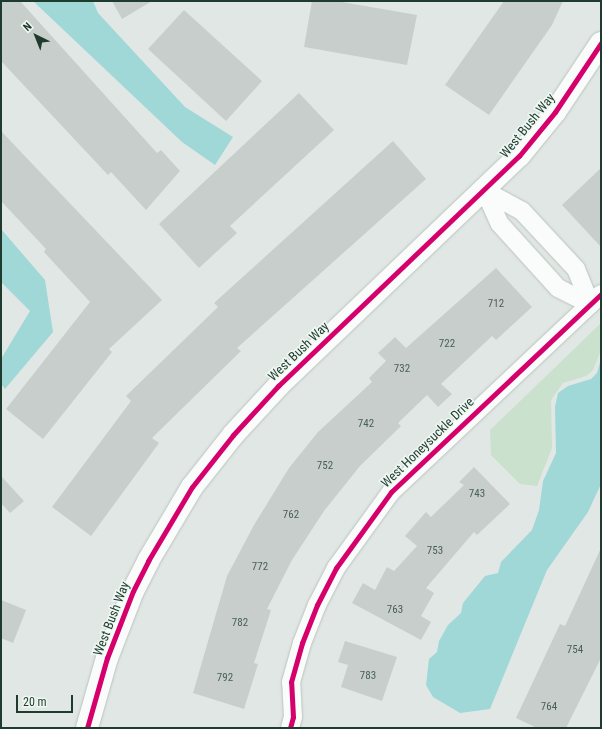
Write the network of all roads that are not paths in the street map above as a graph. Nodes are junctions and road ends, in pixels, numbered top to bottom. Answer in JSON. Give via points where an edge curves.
{"nodes":[{"id":1,"x":601,"y":43,"type":"edge"},
{"id":2,"x":485,"y":191,"type":"junction"},
{"id":3,"x":595,"y":299,"type":"edge"},
{"id":4,"x":87,"y":728,"type":"edge"},
{"id":5,"x":290,"y":728,"type":"edge"}],
"edges":[{"from":1,"to":2,"type":"street","name":"West Bush Way","via":[[575,84],[535,138]]},
{"from":2,"to":3,"type":"street","via":[[522,210],[576,269]]},
{"from":2,"to":3,"type":"street","via":[[500,224],[558,288]]},
{"from":2,"to":4,"type":"street","name":"West Bush Way","via":[[278,386],[233,435],[192,487],[151,555],[133,591],[108,658]]},
{"from":3,"to":5,"type":"street","name":"West Honeysuckle Drive","via":[[391,492],[336,568],[317,604],[302,643],[292,682],[293,717]]}]}
